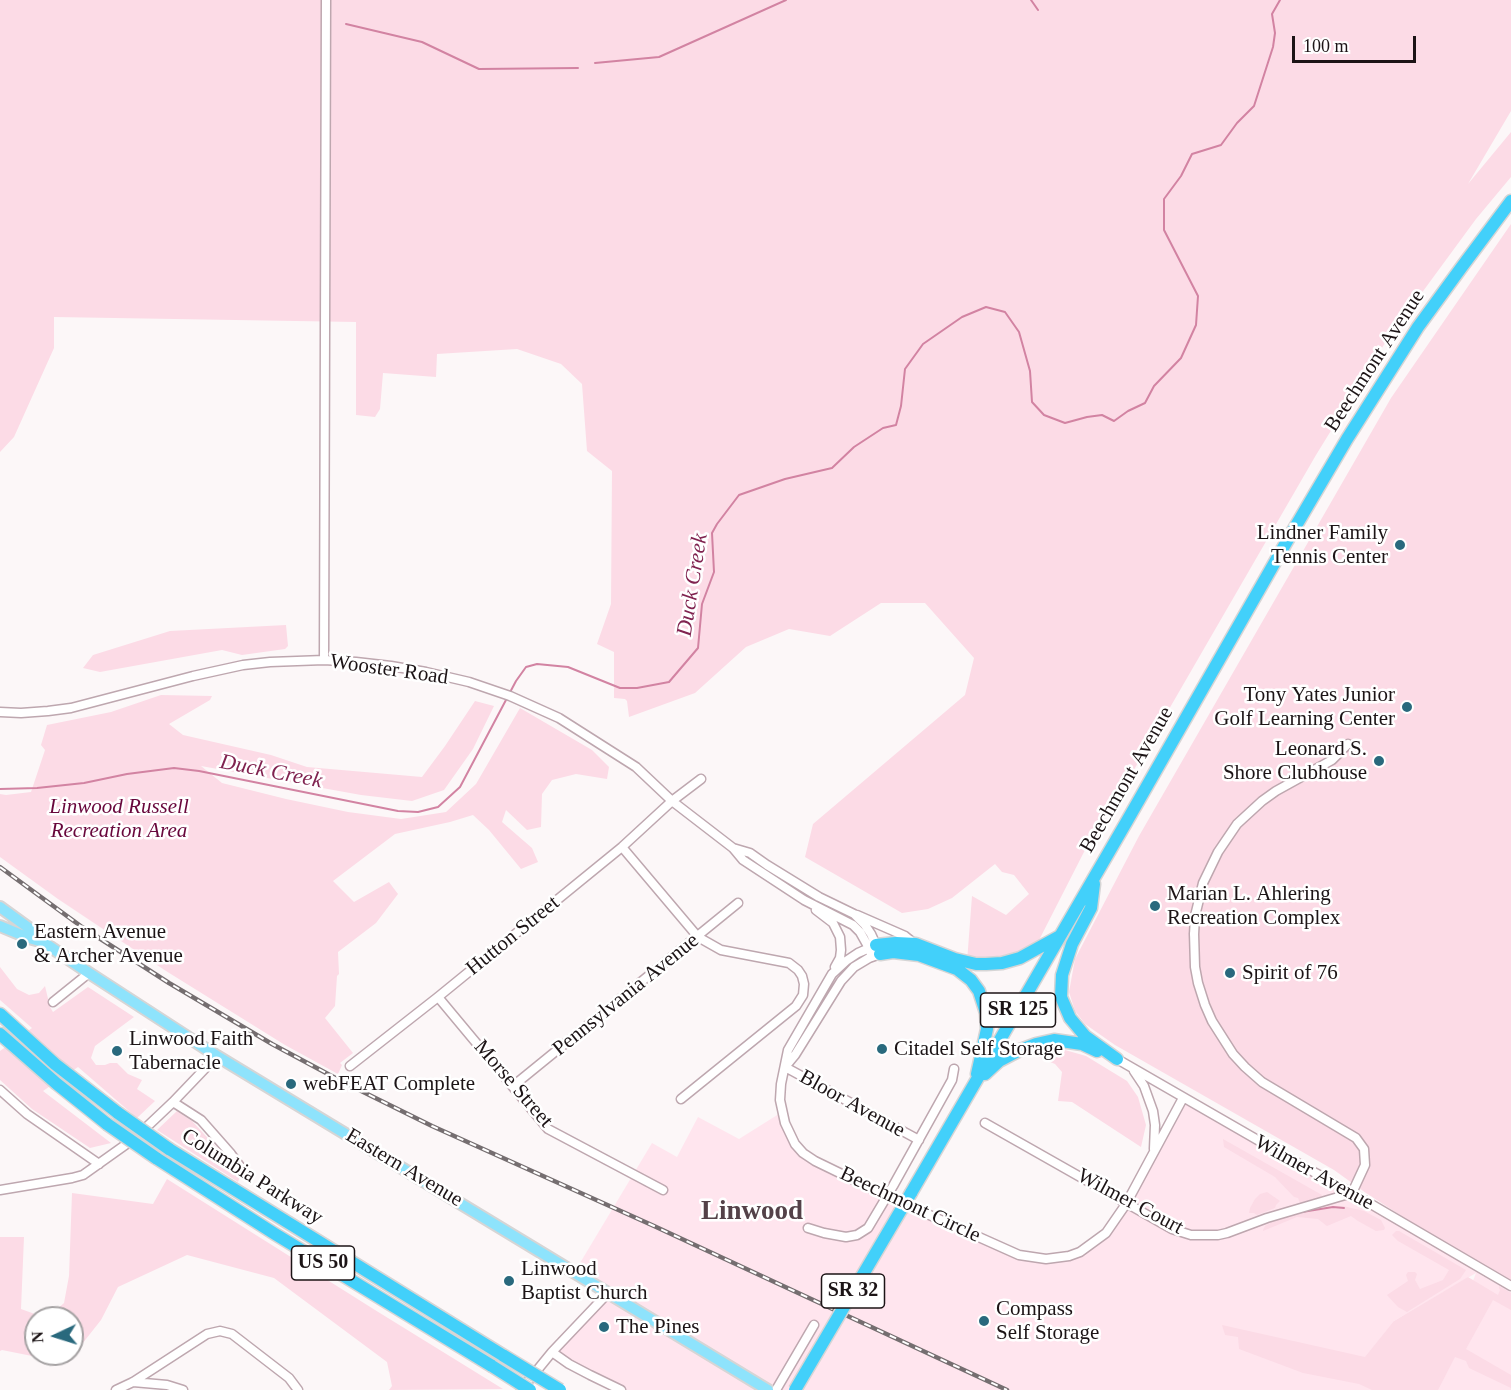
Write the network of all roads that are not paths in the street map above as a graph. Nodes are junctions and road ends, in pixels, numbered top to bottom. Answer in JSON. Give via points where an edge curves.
{"nodes":[{"id":1,"x":326,"y":0,"type":"edge"},
{"id":2,"x":1511,"y":201,"type":"edge"},
{"id":3,"x":324,"y":660,"type":"junction"},
{"id":4,"x":0,"y":712,"type":"edge"},
{"id":5,"x":1348,"y":744,"type":"dead end"},
{"id":6,"x":701,"y":779,"type":"dead end"},
{"id":7,"x":672,"y":801,"type":"junction"},
{"id":8,"x":622,"y":847,"type":"junction"},
{"id":9,"x":733,"y":848,"type":"junction"},
{"id":10,"x":1096,"y":874,"type":"junction"},
{"id":11,"x":804,"y":900,"type":"junction"},
{"id":12,"x":738,"y":903,"type":"dead end"},
{"id":13,"x":0,"y":907,"type":"edge"},
{"id":14,"x":854,"y":915,"type":"junction"},
{"id":15,"x":0,"y":926,"type":"edge"},
{"id":16,"x":1061,"y":936,"type":"junction"},
{"id":17,"x":698,"y":937,"type":"junction"},
{"id":18,"x":43,"y":942,"type":"junction"},
{"id":19,"x":915,"y":944,"type":"junction"},
{"id":20,"x":875,"y":951,"type":"junction"},
{"id":21,"x":89,"y":974,"type":"junction"},
{"id":22,"x":832,"y":974,"type":"junction"},
{"id":23,"x":438,"y":997,"type":"junction"},
{"id":24,"x":53,"y":1002,"type":"dead end"},
{"id":25,"x":0,"y":1014,"type":"edge"},
{"id":26,"x":0,"y":1034,"type":"edge"},
{"id":27,"x":217,"y":1056,"type":"junction"},
{"id":28,"x":1117,"y":1059,"type":"junction"},
{"id":29,"x":350,"y":1066,"type":"dead end"},
{"id":30,"x":785,"y":1067,"type":"junction"},
{"id":31,"x":954,"y":1069,"type":"dead end"},
{"id":32,"x":1132,"y":1069,"type":"junction"},
{"id":33,"x":975,"y":1084,"type":"junction"},
{"id":34,"x":513,"y":1086,"type":"junction"},
{"id":35,"x":0,"y":1090,"type":"edge"},
{"id":36,"x":1183,"y":1098,"type":"junction"},
{"id":37,"x":681,"y":1099,"type":"dead end"},
{"id":38,"x":173,"y":1102,"type":"junction"},
{"id":39,"x":985,"y":1123,"type":"dead end"},
{"id":40,"x":919,"y":1140,"type":"junction"},
{"id":41,"x":1154,"y":1152,"type":"junction"},
{"id":42,"x":99,"y":1164,"type":"junction"},
{"id":43,"x":245,"y":1173,"type":"dead end"},
{"id":44,"x":0,"y":1190,"type":"edge"},
{"id":45,"x":663,"y":1190,"type":"dead end"},
{"id":46,"x":911,"y":1193,"type":"joint"},
{"id":47,"x":1352,"y":1193,"type":"junction"},
{"id":48,"x":887,"y":1196,"type":"junction"},
{"id":49,"x":1126,"y":1204,"type":"junction"},
{"id":50,"x":808,"y":1228,"type":"dead end"},
{"id":51,"x":1511,"y":1286,"type":"edge"},
{"id":52,"x":608,"y":1293,"type":"junction"},
{"id":53,"x":814,"y":1325,"type":"dead end"},
{"id":54,"x":552,"y":1352,"type":"junction"},
{"id":55,"x":133,"y":1382,"type":"junction"},
{"id":56,"x":116,"y":1390,"type":"edge"},
{"id":57,"x":183,"y":1390,"type":"edge"},
{"id":58,"x":298,"y":1390,"type":"edge"},
{"id":59,"x":520,"y":1390,"type":"edge"},
{"id":60,"x":530,"y":1390,"type":"edge"},
{"id":61,"x":560,"y":1390,"type":"edge"},
{"id":62,"x":621,"y":1390,"type":"edge"},
{"id":63,"x":768,"y":1390,"type":"edge"},
{"id":64,"x":776,"y":1390,"type":"edge"},
{"id":65,"x":795,"y":1390,"type":"edge"}],
"edges":[{"from":1,"to":3,"type":"street"},
{"from":2,"to":10,"type":"highway","name":"Beechmont Avenue","number":"SR 125","via":[[1418,327],[1352,430]]},
{"from":3,"to":4,"type":"street","name":"Wooster Road","via":[[243,665],[71,708]]},
{"from":3,"to":7,"type":"street","name":"Wooster Road","via":[[426,672],[485,687],[542,709],[636,767]]},
{"from":5,"to":47,"type":"street","via":[[1332,760],[1262,801],[1238,824],[1203,883],[1194,934],[1195,967],[1205,1005],[1233,1054],[1262,1082],[1356,1138],[1364,1149],[1365,1165]]},
{"from":6,"to":7,"type":"street"},
{"from":7,"to":8,"type":"street","name":"Hutton Street"},
{"from":7,"to":9,"type":"street","name":"Wooster Road"},
{"from":8,"to":17,"type":"street"},
{"from":8,"to":23,"type":"street","name":"Hutton Street"},
{"from":9,"to":11,"type":"street","name":"Wooster Road","via":[[743,860]]},
{"from":9,"to":14,"type":"street","name":"Wooster Road","via":[[750,853]]},
{"from":10,"to":16,"type":"highway","name":"Beechmont Avenue","number":"SR 125"},
{"from":10,"to":28,"type":"highway","via":[[1091,908],[1072,944],[1062,975],[1061,997],[1070,1018],[1085,1036]]},
{"from":11,"to":20,"type":"street","name":"Wooster Road","via":[[854,925]]},
{"from":11,"to":22,"type":"street","via":[[833,923],[840,937],[840,958]]},
{"from":12,"to":17,"type":"street","name":"Pennsylvania Avenue"},
{"from":13,"to":18,"type":"main road"},
{"from":14,"to":19,"type":"street"},
{"from":14,"to":20,"type":"street","name":"Wooster Road","via":[[865,925]]},
{"from":15,"to":18,"type":"main road"},
{"from":16,"to":19,"type":"highway","via":[[1020,958],[986,964],[955,959]]},
{"from":16,"to":33,"type":"highway","name":"Beechmont Avenue","number":"SR 125"},
{"from":17,"to":34,"type":"street","name":"Pennsylvania Avenue"},
{"from":17,"to":37,"type":"street","via":[[722,950],[792,965],[802,976],[805,987],[801,999],[788,1013]]},
{"from":18,"to":21,"type":"main road","name":"Eastern Avenue"},
{"from":19,"to":20,"type":"highway","via":[[896,943]]},
{"from":20,"to":22,"type":"street","name":"Beechmont Circle","via":[[846,960]]},
{"from":20,"to":30,"type":"street","via":[[841,981]]},
{"from":20,"to":33,"type":"highway","via":[[919,955],[957,969],[971,980],[979,991],[987,1029]]},
{"from":21,"to":24,"type":"street"},
{"from":21,"to":27,"type":"main road","name":"Eastern Avenue"},
{"from":22,"to":30,"type":"street","name":"Beechmont Circle","via":[[788,1050]]},
{"from":23,"to":29,"type":"street","name":"Hutton Street"},
{"from":23,"to":34,"type":"street","name":"Morse Street"},
{"from":25,"to":61,"type":"highway","name":"Columbia Parkway","number":"US 50","bridge":true,"via":[[55,1064],[169,1149]]},
{"from":26,"to":60,"type":"highway","name":"Columbia Parkway","number":"US 50","bridge":true,"via":[[107,1124],[156,1158]]},
{"from":27,"to":38,"type":"street"},
{"from":27,"to":52,"type":"main road","name":"Eastern Avenue"},
{"from":28,"to":32,"type":"street","name":"Wilmer Avenue"},
{"from":28,"to":33,"type":"highway","via":[[1082,1044],[1054,1040],[999,1061]]},
{"from":30,"to":40,"type":"street","name":"Bloor Avenue"},
{"from":30,"to":48,"type":"street","name":"Beechmont Circle","via":[[780,1100],[784,1123],[795,1144],[816,1161]]},
{"from":31,"to":40,"type":"street","via":[[952,1080]]},
{"from":32,"to":36,"type":"street","name":"Wilmer Avenue"},
{"from":32,"to":41,"type":"street","via":[[1144,1086],[1153,1111]]},
{"from":33,"to":46,"type":"highway","name":"Beechmont Avenue","number":"SR 125"},
{"from":34,"to":45,"type":"street","name":"Morse Street","via":[[548,1129]]},
{"from":35,"to":42,"type":"street","via":[[27,1114]]},
{"from":36,"to":41,"type":"street","name":"Beechmont Circle"},
{"from":36,"to":47,"type":"street","name":"Wilmer Avenue"},
{"from":38,"to":42,"type":"street","via":[[135,1138]]},
{"from":38,"to":43,"type":"street","via":[[201,1120]]},
{"from":39,"to":49,"type":"street","name":"Wilmer Court"},
{"from":40,"to":48,"type":"street"},
{"from":41,"to":49,"type":"street","name":"Beechmont Circle"},
{"from":42,"to":44,"type":"street","via":[[72,1178]]},
{"from":46,"to":65,"type":"highway","name":"Beechmont Avenue","number":"SR 32","bridge":true},
{"from":47,"to":49,"type":"street","name":"Wilmer Court","via":[[1214,1235],[1177,1232]]},
{"from":47,"to":51,"type":"street","name":"Wilmer Avenue"},
{"from":48,"to":49,"type":"street","name":"Beechmont Circle","via":[[1016,1254],[1046,1259],[1080,1252],[1106,1233]]},
{"from":48,"to":50,"type":"street","via":[[868,1228],[857,1235],[832,1235]]},
{"from":52,"to":54,"type":"street"},
{"from":52,"to":63,"type":"main road","name":"Eastern Avenue"},
{"from":53,"to":64,"type":"street"},
{"from":54,"to":59,"type":"street"},
{"from":54,"to":62,"type":"street"},
{"from":55,"to":56,"type":"street"},
{"from":55,"to":57,"type":"street"},
{"from":55,"to":58,"type":"street","via":[[207,1334],[220,1330],[232,1334],[282,1372]]}]}
